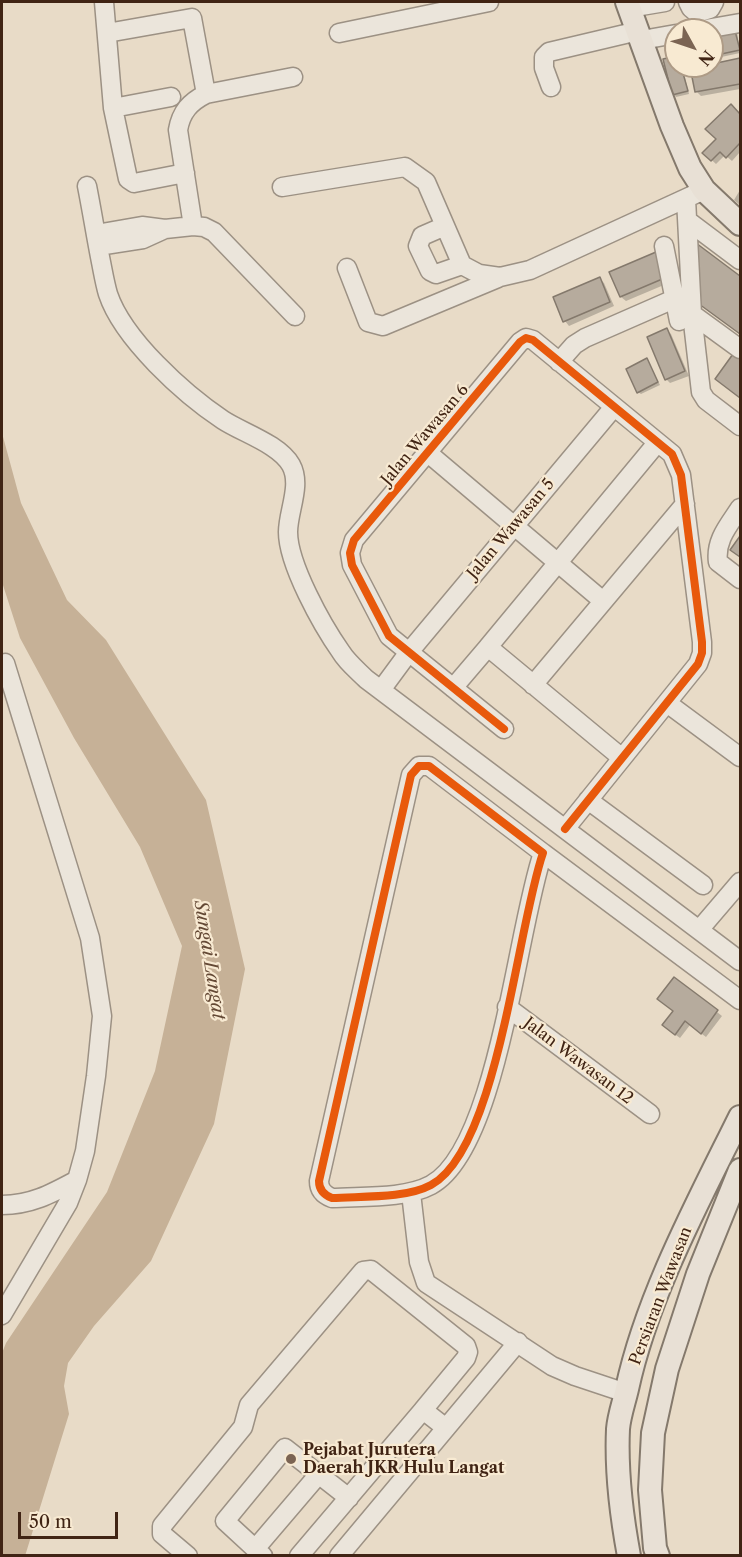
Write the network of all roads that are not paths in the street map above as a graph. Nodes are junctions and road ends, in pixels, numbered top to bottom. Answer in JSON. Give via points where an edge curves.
{"nodes":[{"id":1,"x":104,"y":2,"type":"edge"},
{"id":2,"x":489,"y":2,"type":"edge"},
{"id":3,"x":665,"y":2,"type":"edge"},
{"id":4,"x":688,"y":2,"type":"edge"},
{"id":5,"x":714,"y":2,"type":"edge"},
{"id":6,"x":628,"y":5,"type":"edge"},
{"id":7,"x":741,"y":23,"type":"edge"},
{"id":8,"x":724,"y":26,"type":"edge"},
{"id":9,"x":107,"y":33,"type":"junction"},
{"id":10,"x":339,"y":33,"type":"dead end"},
{"id":11,"x":664,"y":35,"type":"edge"},
{"id":12,"x":640,"y":36,"type":"junction"},
{"id":13,"x":293,"y":77,"type":"dead end"},
{"id":14,"x":551,"y":87,"type":"dead end"},
{"id":15,"x":206,"y":94,"type":"junction"},
{"id":16,"x":171,"y":97,"type":"dead end"},
{"id":17,"x":114,"y":108,"type":"junction"},
{"id":18,"x":185,"y":173,"type":"junction"},
{"id":19,"x":87,"y":186,"type":"dead end"},
{"id":20,"x":282,"y":188,"type":"dead end"},
{"id":21,"x":695,"y":195,"type":"junction"},
{"id":22,"x":688,"y":221,"type":"junction"},
{"id":23,"x":741,"y":224,"type":"edge"},
{"id":24,"x":193,"y":226,"type":"junction"},
{"id":25,"x":445,"y":226,"type":"junction"},
{"id":26,"x":97,"y":240,"type":"junction"},
{"id":27,"x":664,"y":246,"type":"dead end"},
{"id":28,"x":741,"y":260,"type":"edge"},
{"id":29,"x":462,"y":265,"type":"junction"},
{"id":30,"x":347,"y":268,"type":"dead end"},
{"id":31,"x":500,"y":277,"type":"junction"},
{"id":32,"x":674,"y":299,"type":"junction"},
{"id":33,"x":295,"y":316,"type":"dead end"},
{"id":34,"x":685,"y":317,"type":"junction"},
{"id":35,"x":741,"y":349,"type":"edge"},
{"id":36,"x":559,"y":362,"type":"junction"},
{"id":37,"x":614,"y":407,"type":"junction"},
{"id":38,"x":741,"y":426,"type":"edge"},
{"id":39,"x":657,"y":443,"type":"junction"},
{"id":40,"x":428,"y":453,"type":"junction"},
{"id":41,"x":685,"y":504,"type":"junction"},
{"id":42,"x":741,"y":508,"type":"edge"},
{"id":43,"x":514,"y":526,"type":"junction"},
{"id":44,"x":558,"y":563,"type":"junction"},
{"id":45,"x":741,"y":579,"type":"edge"},
{"id":46,"x":603,"y":601,"type":"junction"},
{"id":47,"x":488,"y":647,"type":"junction"},
{"id":48,"x":409,"y":651,"type":"junction"},
{"id":49,"x":5,"y":663,"type":"dead end"},
{"id":50,"x":533,"y":685,"type":"junction"},
{"id":51,"x":453,"y":688,"type":"junction"},
{"id":52,"x":381,"y":690,"type":"junction"},
{"id":53,"x":667,"y":703,"type":"junction"},
{"id":54,"x":504,"y":729,"type":"dead end"},
{"id":55,"x":741,"y":757,"type":"edge"},
{"id":56,"x":622,"y":758,"type":"junction"},
{"id":57,"x":588,"y":800,"type":"junction"},
{"id":58,"x":530,"y":803,"type":"junction"},
{"id":59,"x":510,"y":827,"type":"junction"},
{"id":60,"x":565,"y":829,"type":"junction"},
{"id":61,"x":543,"y":853,"type":"junction"},
{"id":62,"x":703,"y":885,"type":"dead end"},
{"id":63,"x":737,"y":893,"type":"edge"},
{"id":64,"x":699,"y":930,"type":"junction"},
{"id":65,"x":741,"y":961,"type":"edge"},
{"id":66,"x":741,"y":1000,"type":"edge"},
{"id":67,"x":507,"y":1007,"type":"junction"},
{"id":68,"x":650,"y":1114,"type":"dead end"},
{"id":69,"x":741,"y":1117,"type":"edge"},
{"id":70,"x":741,"y":1170,"type":"edge"},
{"id":71,"x":77,"y":1180,"type":"junction"},
{"id":72,"x":411,"y":1193,"type":"junction"},
{"id":73,"x":2,"y":1205,"type":"edge"},
{"id":74,"x":2,"y":1315,"type":"edge"},
{"id":75,"x":518,"y":1342,"type":"junction"},
{"id":76,"x":667,"y":1369,"type":"junction"},
{"id":77,"x":626,"y":1393,"type":"junction"},
{"id":78,"x":423,"y":1410,"type":"junction"},
{"id":79,"x":446,"y":1428,"type":"junction"},
{"id":80,"x":652,"y":1433,"type":"junction"},
{"id":81,"x":319,"y":1474,"type":"junction"},
{"id":82,"x":349,"y":1498,"type":"junction"},
{"id":83,"x":318,"y":1534,"type":"junction"},
{"id":84,"x":259,"y":1552,"type":"edge"},
{"id":85,"x":341,"y":1554,"type":"edge"},
{"id":86,"x":188,"y":1556,"type":"edge"},
{"id":87,"x":300,"y":1556,"type":"edge"},
{"id":88,"x":629,"y":1556,"type":"edge"},
{"id":89,"x":658,"y":1556,"type":"edge"}],
"edges":[{"from":1,"to":9,"type":"street"},
{"from":2,"to":10,"type":"street"},
{"from":3,"to":6,"type":"street"},
{"from":4,"to":5,"type":"street","via":[[697,13],[710,9]]},
{"from":6,"to":12,"type":"main road"},
{"from":7,"to":8,"type":"street"},
{"from":9,"to":15,"type":"street","via":[[192,18]]},
{"from":9,"to":17,"type":"street"},
{"from":11,"to":12,"type":"street"},
{"from":12,"to":14,"type":"street","via":[[549,52],[544,57],[544,68]]},
{"from":12,"to":21,"type":"main road","via":[[690,168]]},
{"from":13,"to":15,"type":"street"},
{"from":15,"to":18,"type":"street","via":[[191,104],[180,119],[178,130]]},
{"from":16,"to":17,"type":"street"},
{"from":17,"to":18,"type":"street","via":[[131,182]]},
{"from":18,"to":24,"type":"street"},
{"from":19,"to":26,"type":"street"},
{"from":20,"to":25,"type":"street","via":[[405,167],[426,182]]},
{"from":21,"to":22,"type":"street"},
{"from":21,"to":23,"type":"main road"},
{"from":21,"to":31,"type":"street","via":[[530,270]]},
{"from":22,"to":28,"type":"street"},
{"from":22,"to":34,"type":"street"},
{"from":24,"to":26,"type":"street","via":[[165,229],[143,239]]},
{"from":24,"to":33,"type":"street","via":[[214,232]]},
{"from":25,"to":29,"type":"street"},
{"from":25,"to":29,"type":"street","via":[[422,236],[418,246],[430,271],[436,274]]},
{"from":26,"to":52,"type":"street","via":[[108,294],[132,337],[191,397],[278,451],[289,462],[295,484],[288,532],[303,586],[341,653]]},
{"from":27,"to":32,"type":"street"},
{"from":29,"to":31,"type":"street","via":[[479,274]]},
{"from":30,"to":31,"type":"street","via":[[368,322],[383,326]]},
{"from":32,"to":34,"type":"street"},
{"from":32,"to":36,"type":"street","via":[[585,338]]},
{"from":34,"to":35,"type":"street"},
{"from":34,"to":38,"type":"street","via":[[703,396]]},
{"from":36,"to":37,"type":"street"},
{"from":36,"to":40,"type":"street","name":"Jalan Wawasan 6","via":[[533,340],[526,338],[520,342]]},
{"from":37,"to":39,"type":"street"},
{"from":37,"to":43,"type":"street","name":"Jalan Wawasan 5"},
{"from":39,"to":41,"type":"street","via":[[672,454],[681,475]]},
{"from":39,"to":44,"type":"street"},
{"from":40,"to":43,"type":"street"},
{"from":40,"to":48,"type":"street","name":"Jalan Wawasan 6","via":[[354,540],[350,553],[352,565],[389,636]]},
{"from":41,"to":46,"type":"street"},
{"from":41,"to":53,"type":"street","via":[[702,653],[698,664]]},
{"from":42,"to":45,"type":"street","via":[[720,538],[717,551],[718,562]]},
{"from":43,"to":44,"type":"street"},
{"from":43,"to":48,"type":"street","name":"Jalan Wawasan 5"},
{"from":44,"to":46,"type":"street"},
{"from":44,"to":47,"type":"street"},
{"from":46,"to":50,"type":"street"},
{"from":47,"to":50,"type":"street"},
{"from":47,"to":51,"type":"street"},
{"from":48,"to":51,"type":"street"},
{"from":48,"to":52,"type":"street","name":"Jalan Wawasan 5"},
{"from":49,"to":71,"type":"street","via":[[90,938],[102,1016],[87,1140]]},
{"from":50,"to":56,"type":"street"},
{"from":51,"to":54,"type":"street"},
{"from":52,"to":58,"type":"street"},
{"from":53,"to":55,"type":"street"},
{"from":53,"to":56,"type":"street"},
{"from":56,"to":57,"type":"street"},
{"from":57,"to":60,"type":"street"},
{"from":57,"to":62,"type":"street"},
{"from":58,"to":59,"type":"street"},
{"from":58,"to":60,"type":"street"},
{"from":59,"to":61,"type":"street"},
{"from":59,"to":72,"type":"street","via":[[429,766],[419,766],[411,775],[319,1186],[332,1198]]},
{"from":60,"to":64,"type":"street"},
{"from":61,"to":66,"type":"street"},
{"from":61,"to":67,"type":"street"},
{"from":63,"to":64,"type":"street"},
{"from":64,"to":65,"type":"street"},
{"from":67,"to":68,"type":"street","name":"Jalan Wawasan 12"},
{"from":67,"to":72,"type":"street","via":[[476,1125],[457,1161],[445,1174],[432,1185]]},
{"from":69,"to":77,"type":"main road","name":"Persiaran Wawasan","via":[[660,1290],[633,1361]]},
{"from":70,"to":76,"type":"main road","name":"Persiaran Wawasan","via":[[698,1274]]},
{"from":71,"to":73,"type":"street","via":[[42,1199]]},
{"from":71,"to":74,"type":"street","via":[[68,1203]]},
{"from":72,"to":75,"type":"street","via":[[419,1262],[426,1283]]},
{"from":75,"to":77,"type":"street","via":[[552,1366]]},
{"from":75,"to":79,"type":"street"},
{"from":76,"to":77,"type":"main road"},
{"from":76,"to":80,"type":"main road","name":"Persiaran Wawasan"},
{"from":77,"to":80,"type":"main road","via":[[646,1416]]},
{"from":77,"to":88,"type":"main road","name":"Persiaran Wawasan","via":[[618,1427],[619,1504]]},
{"from":78,"to":79,"type":"street"},
{"from":78,"to":82,"type":"street"},
{"from":78,"to":86,"type":"street","via":[[466,1358],[466,1346],[371,1270],[363,1271],[249,1405],[243,1427],[162,1526],[162,1534]]},
{"from":79,"to":85,"type":"street"},
{"from":80,"to":89,"type":"main road","name":"Persiaran Wawasan","via":[[650,1490]]},
{"from":81,"to":82,"type":"street"},
{"from":81,"to":84,"type":"street"},
{"from":81,"to":84,"type":"street","via":[[288,1449],[283,1450],[225,1521]]},
{"from":82,"to":83,"type":"street"},
{"from":83,"to":85,"type":"street"},
{"from":83,"to":87,"type":"street"}]}
